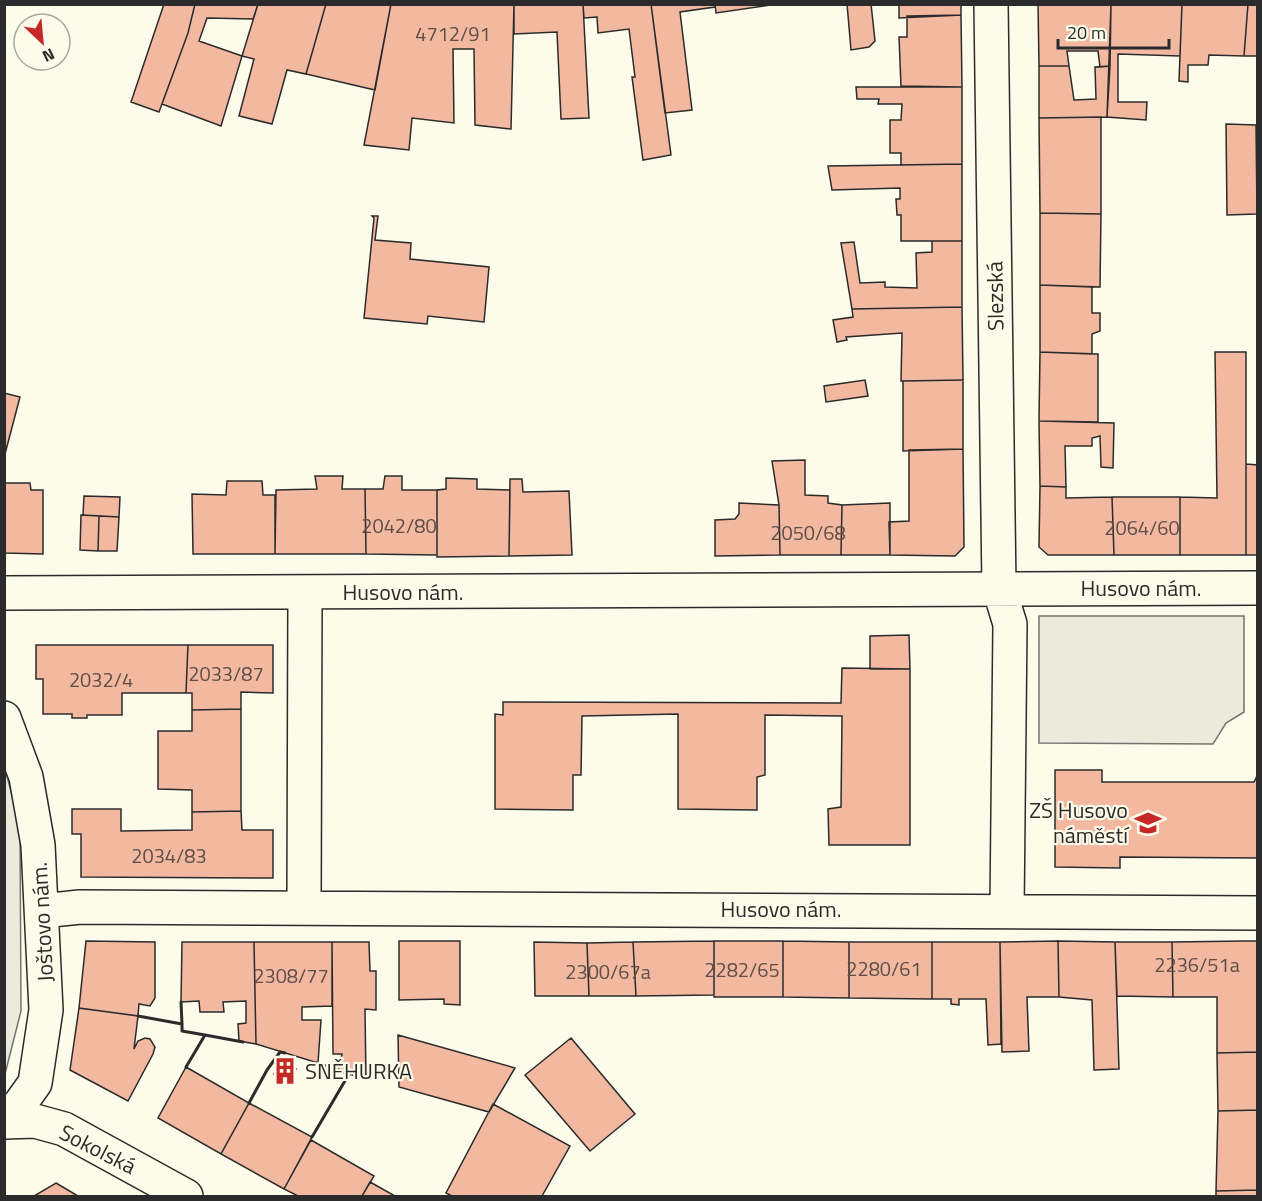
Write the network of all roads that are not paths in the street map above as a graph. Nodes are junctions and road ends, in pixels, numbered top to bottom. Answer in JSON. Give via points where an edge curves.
{"nodes":[{"id":1,"x":991,"y":4,"type":"edge"},
{"id":2,"x":999,"y":588,"type":"junction"},
{"id":3,"x":1257,"y":588,"type":"edge"},
{"id":4,"x":9,"y":592,"type":"edge"},
{"id":5,"x":305,"y":592,"type":"junction"},
{"id":6,"x":4,"y":718,"type":"edge"},
{"id":7,"x":304,"y":907,"type":"junction"},
{"id":8,"x":1007,"y":910,"type":"junction"},
{"id":9,"x":42,"y":911,"type":"junction"},
{"id":10,"x":1257,"y":913,"type":"edge"},
{"id":11,"x":4,"y":1120,"type":"edge"},
{"id":12,"x":186,"y":1197,"type":"edge"}],
"edges":[{"from":1,"to":2,"type":"street","name":"Slezská"},
{"from":2,"to":3,"type":"street","name":"Husovo nám."},
{"from":2,"to":5,"type":"street","name":"Husovo nám."},
{"from":2,"to":8,"type":"street","name":"Slezská","via":[[1010,624]]},
{"from":4,"to":5,"type":"street","name":"Husovo nám."},
{"from":5,"to":7,"type":"street"},
{"from":6,"to":9,"type":"street","name":"Joštovo nám.","via":[[26,777],[38,846]]},
{"from":7,"to":8,"type":"street","name":"Husovo nám."},
{"from":7,"to":9,"type":"street","name":"Husovo nám.","via":[[80,907]]},
{"from":8,"to":10,"type":"street","name":"Husovo nám."},
{"from":9,"to":11,"type":"street","name":"Joštovo nám.","via":[[46,1010],[38,1071],[20,1104]]},
{"from":11,"to":12,"type":"street","name":"Sokolská","via":[[35,1120],[64,1129]]}]}
